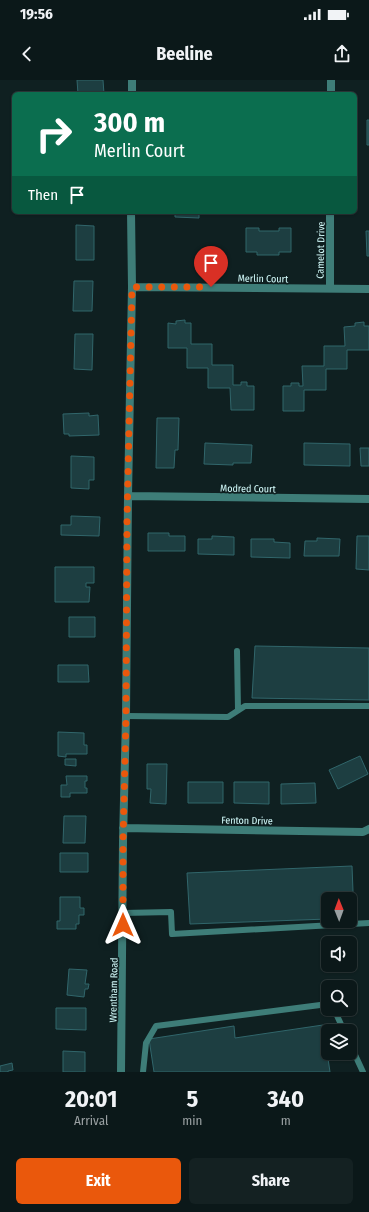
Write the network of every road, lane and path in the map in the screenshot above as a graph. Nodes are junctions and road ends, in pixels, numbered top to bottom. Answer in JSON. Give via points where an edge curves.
{"nodes":[{"id":1,"x":132,"y":80,"type":"edge"},
{"id":2,"x":332,"y":80,"type":"edge"},
{"id":3,"x":132,"y":92,"type":"edge"},
{"id":4,"x":331,"y":92,"type":"edge"},
{"id":5,"x":131,"y":214,"type":"edge"},
{"id":6,"x":330,"y":214,"type":"edge"},
{"id":7,"x":132,"y":287,"type":"junction"},
{"id":8,"x":330,"y":288,"type":"junction"},
{"id":9,"x":369,"y":289,"type":"edge"},
{"id":10,"x":128,"y":496,"type":"junction"},
{"id":11,"x":369,"y":499,"type":"edge"},
{"id":12,"x":237,"y":652,"type":"dead end"},
{"id":13,"x":369,"y":706,"type":"edge"},
{"id":14,"x":238,"y":710,"type":"junction"},
{"id":15,"x":126,"y":716,"type":"junction"},
{"id":16,"x":123,"y":828,"type":"junction"},
{"id":17,"x":369,"y":829,"type":"edge"},
{"id":18,"x":123,"y":913,"type":"junction"},
{"id":19,"x":369,"y":923,"type":"edge"},
{"id":20,"x":321,"y":1005,"type":"edge"},
{"id":21,"x":357,"y":1059,"type":"edge"},
{"id":22,"x":121,"y":1072,"type":"edge"},
{"id":23,"x":143,"y":1072,"type":"edge"},
{"id":24,"x":363,"y":1072,"type":"edge"}],
"edges":[{"from":1,"to":3,"type":"street"},
{"from":2,"to":4,"type":"street"},
{"from":5,"to":7,"type":"street","name":"Wrentham Road"},
{"from":6,"to":8,"type":"street","name":"Camelot Drive"},
{"from":7,"to":8,"type":"street","name":"Merlin Court"},
{"from":7,"to":10,"type":"street","name":"Wrentham Road"},
{"from":8,"to":9,"type":"street","name":"Merlin Court"},
{"from":10,"to":11,"type":"street","name":"Modred Court"},
{"from":10,"to":15,"type":"street","name":"Wrentham Road"},
{"from":12,"to":14,"type":"lane"},
{"from":13,"to":14,"type":"lane","via":[[245,706]]},
{"from":14,"to":15,"type":"lane","via":[[228,717]]},
{"from":15,"to":16,"type":"street","name":"Wrentham Road"},
{"from":16,"to":17,"type":"street","name":"Fenton Drive","via":[[363,832]]},
{"from":16,"to":18,"type":"street","name":"Wrentham Road"},
{"from":18,"to":19,"type":"lane","via":[[171,912],[172,934]]},
{"from":18,"to":22,"type":"street","name":"Wrentham Road"},
{"from":20,"to":23,"type":"lane","via":[[156,1026],[146,1043]]},
{"from":21,"to":24,"type":"lane"}]}
